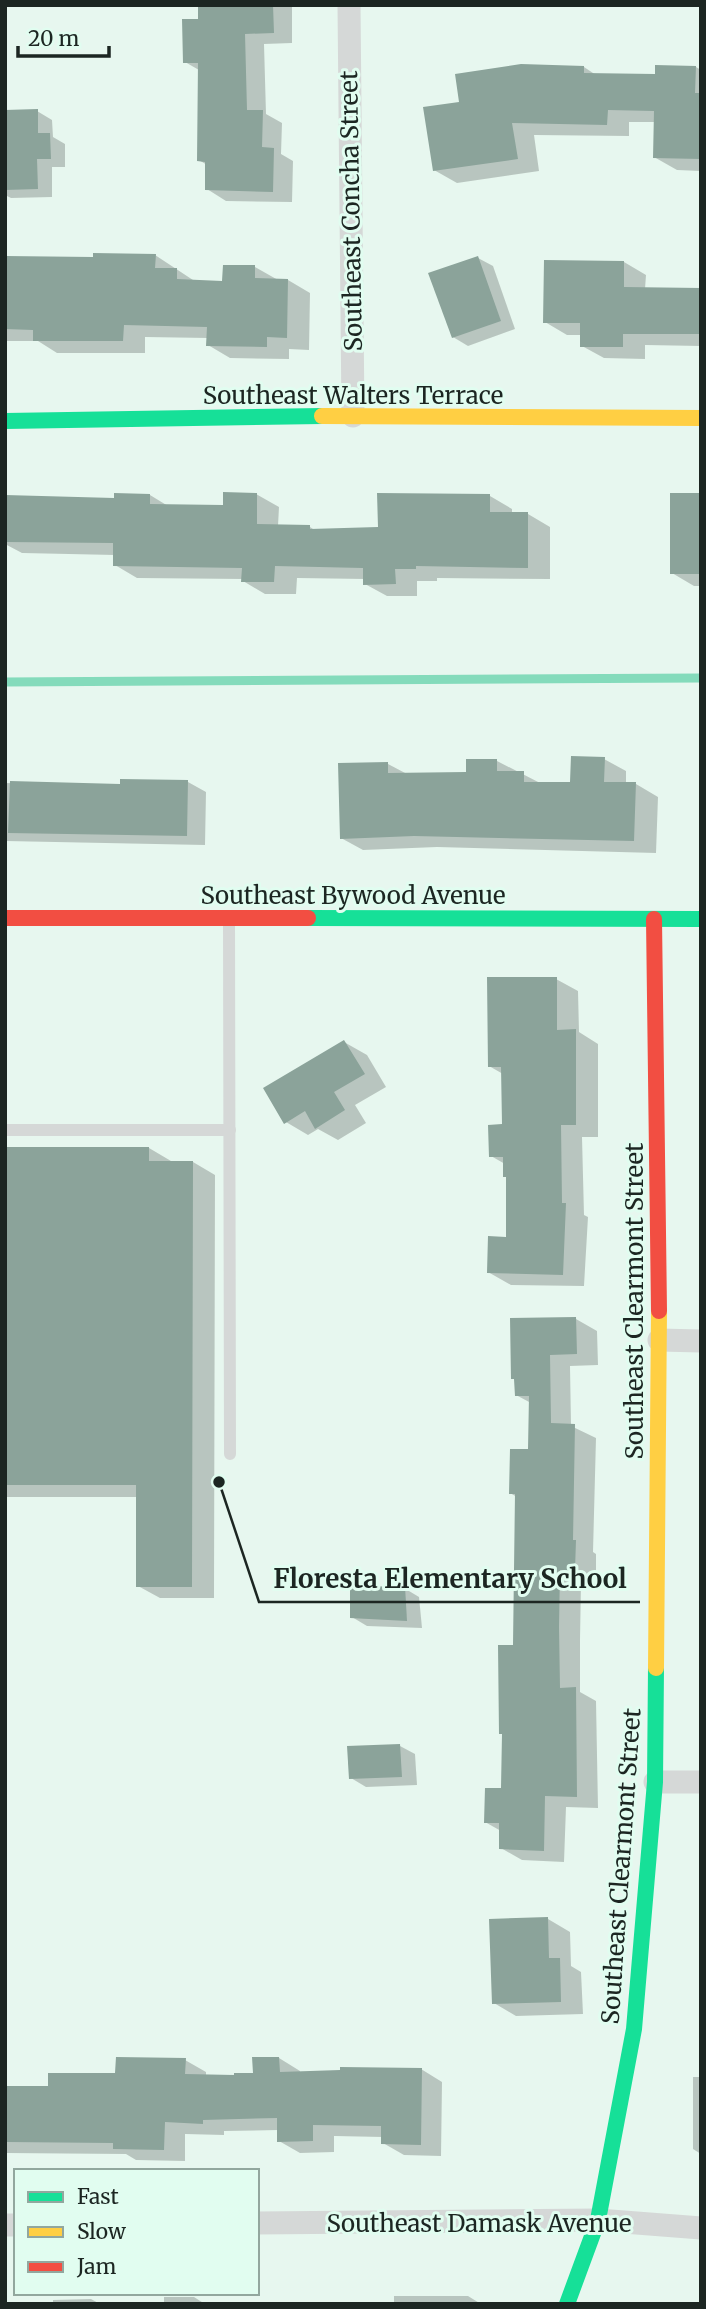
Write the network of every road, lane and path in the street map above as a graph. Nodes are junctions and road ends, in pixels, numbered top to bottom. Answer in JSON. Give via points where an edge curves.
{"nodes":[{"id":1,"x":349,"y":5,"type":"edge"},
{"id":2,"x":354,"y":416,"type":"junction"},
{"id":3,"x":701,"y":418,"type":"edge"},
{"id":4,"x":5,"y":421,"type":"edge"},
{"id":5,"x":5,"y":918,"type":"edge"},
{"id":6,"x":229,"y":918,"type":"junction"},
{"id":7,"x":654,"y":919,"type":"junction"},
{"id":8,"x":701,"y":919,"type":"edge"},
{"id":9,"x":5,"y":1130,"type":"edge"},
{"id":10,"x":230,"y":1130,"type":"junction"},
{"id":11,"x":659,"y":1340,"type":"junction"},
{"id":12,"x":701,"y":1340,"type":"edge"},
{"id":13,"x":230,"y":1454,"type":"dead end"},
{"id":14,"x":701,"y":1782,"type":"edge"},
{"id":15,"x":655,"y":1783,"type":"junction"},
{"id":16,"x":597,"y":2220,"type":"junction"},
{"id":17,"x":259,"y":2223,"type":"edge"},
{"id":18,"x":701,"y":2228,"type":"edge"},
{"id":19,"x":567,"y":2304,"type":"edge"}],
"edges":[{"from":1,"to":2,"type":"street","name":"Southeast Concha Street"},
{"from":2,"to":3,"type":"street","name":"Southeast Walters Terrace"},
{"from":2,"to":4,"type":"street","name":"Southeast Walters Terrace"},
{"from":5,"to":6,"type":"street","name":"Southeast Bywood Avenue"},
{"from":6,"to":7,"type":"street","name":"Southeast Bywood Avenue"},
{"from":6,"to":10,"type":"lane"},
{"from":7,"to":8,"type":"street","name":"Southeast Bywood Avenue"},
{"from":7,"to":11,"type":"street","name":"Southeast Clearmont Street"},
{"from":9,"to":10,"type":"lane"},
{"from":10,"to":13,"type":"lane"},
{"from":11,"to":12,"type":"street"},
{"from":11,"to":15,"type":"street","name":"Southeast Clearmont Street"},
{"from":14,"to":15,"type":"street"},
{"from":15,"to":16,"type":"street","name":"Southeast Clearmont Street","via":[[634,2029]]},
{"from":16,"to":17,"type":"street","name":"Southeast Damask Avenue"},
{"from":16,"to":18,"type":"street","name":"Southeast Damask Avenue"},
{"from":16,"to":19,"type":"street","name":"Southeast Clearmont Street"}]}
